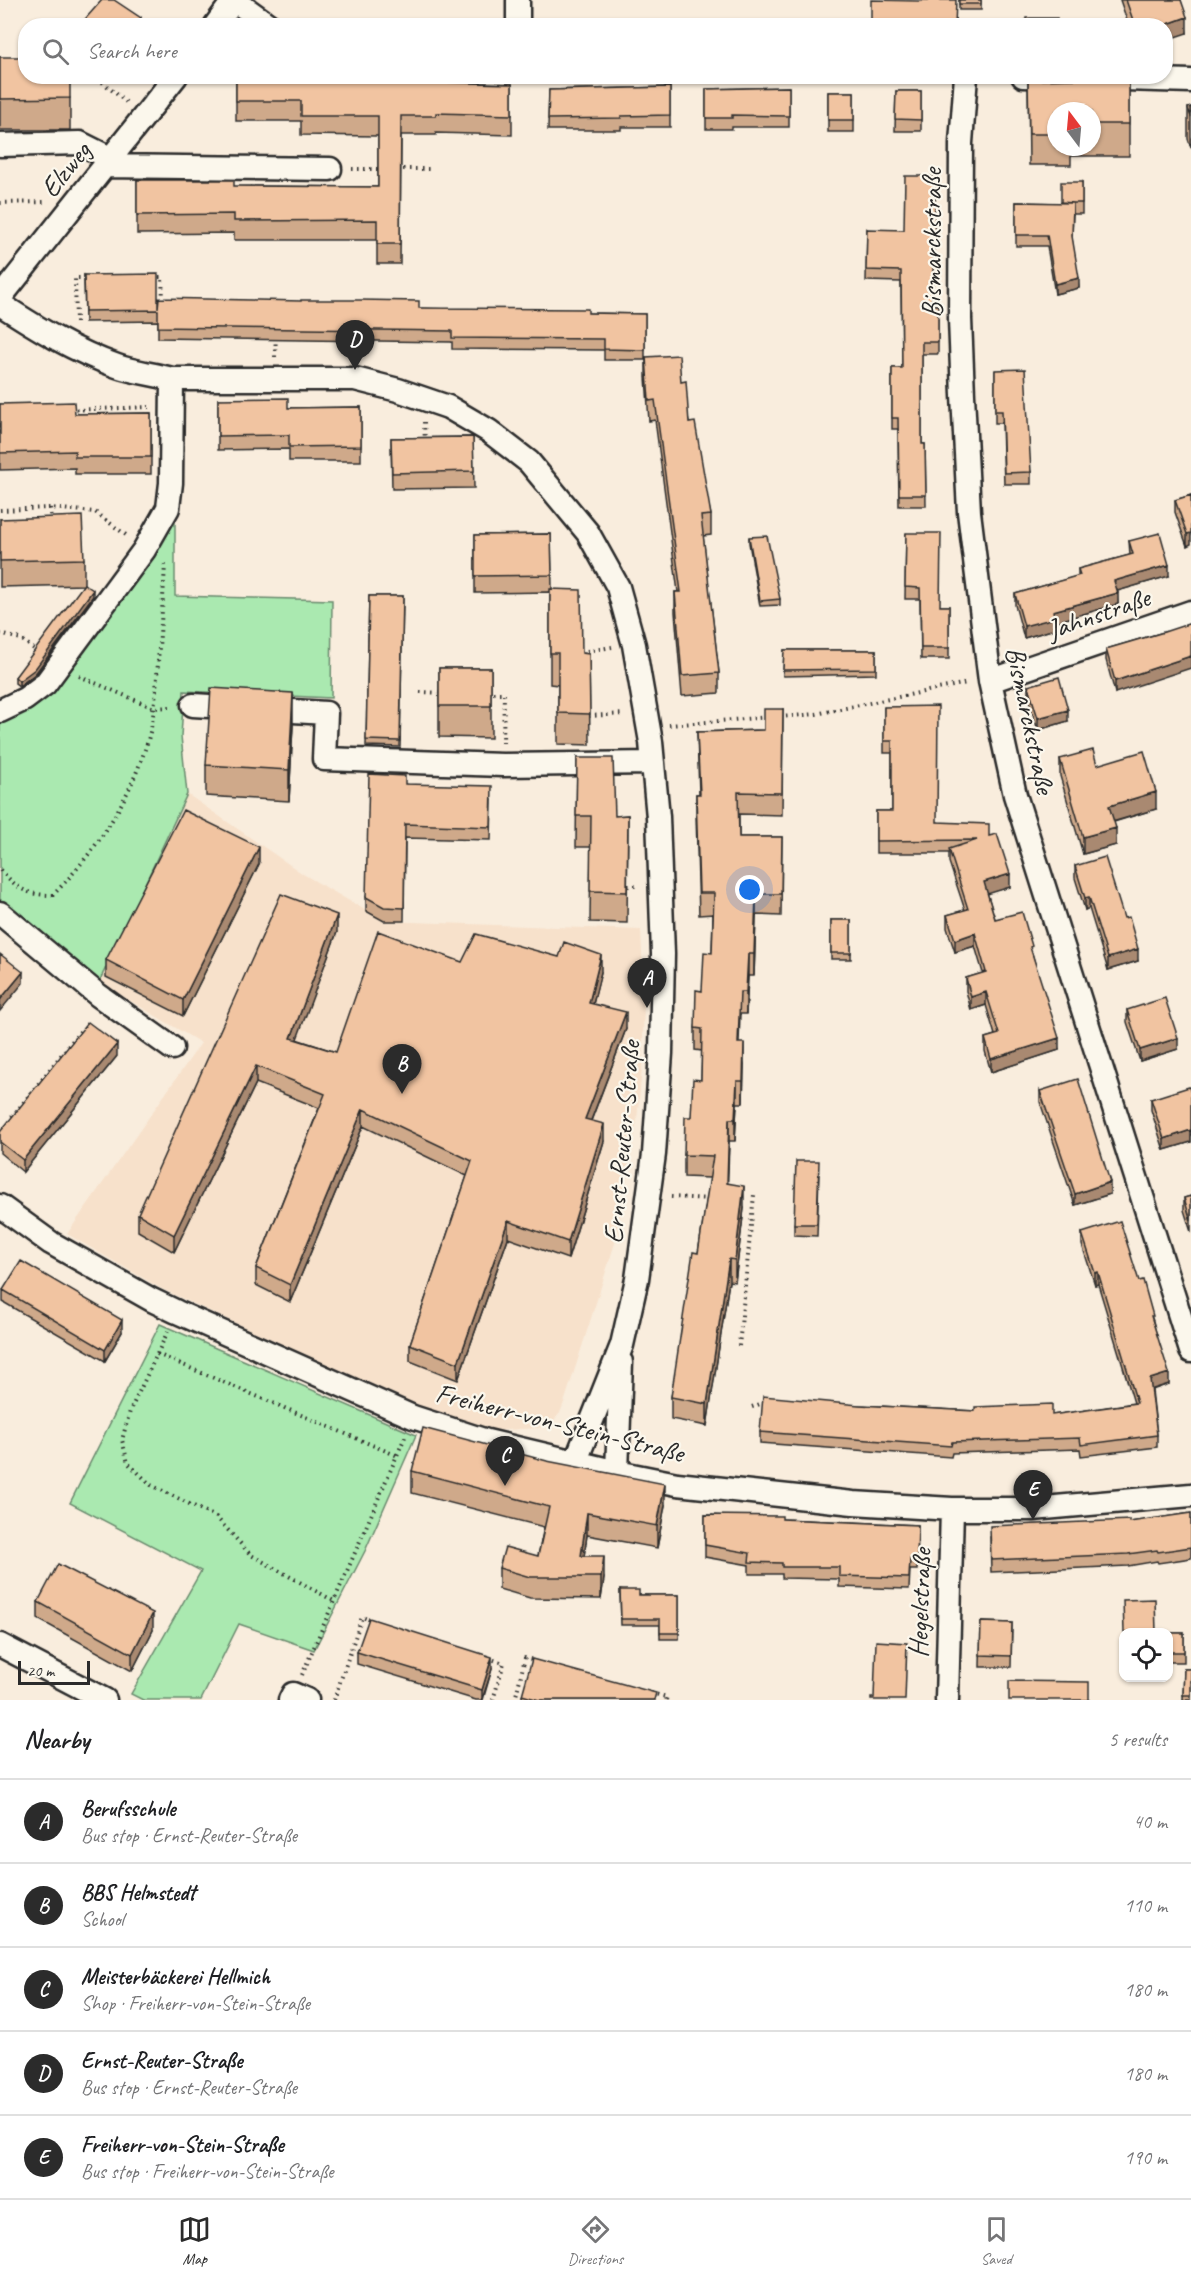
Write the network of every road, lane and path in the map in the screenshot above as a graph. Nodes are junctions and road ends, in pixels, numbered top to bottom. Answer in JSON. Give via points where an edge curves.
{"nodes":[{"id":1,"x":234,"y":0,"type":"edge"},
{"id":2,"x":518,"y":0,"type":"edge"},
{"id":3,"x":221,"y":18,"type":"edge"},
{"id":4,"x":259,"y":18,"type":"edge"},
{"id":5,"x":518,"y":18,"type":"edge"},
{"id":6,"x":1173,"y":80,"type":"edge"},
{"id":7,"x":1191,"y":81,"type":"edge"},
{"id":8,"x":105,"y":84,"type":"edge"},
{"id":9,"x":170,"y":84,"type":"edge"},
{"id":10,"x":966,"y":84,"type":"edge"},
{"id":11,"x":145,"y":117,"type":"junction"},
{"id":12,"x":0,"y":145,"type":"edge"},
{"id":13,"x":108,"y":163,"type":"junction"},
{"id":14,"x":330,"y":169,"type":"joint"},
{"id":15,"x":383,"y":169,"type":"edge"},
{"id":16,"x":393,"y":169,"type":"edge"},
{"id":17,"x":429,"y":170,"type":"dead end"},
{"id":18,"x":77,"y":201,"type":"junction"},
{"id":19,"x":0,"y":203,"type":"edge"},
{"id":20,"x":10,"y":274,"type":"edge"},
{"id":21,"x":150,"y":277,"type":"edge"},
{"id":22,"x":92,"y":278,"type":"edge"},
{"id":23,"x":0,"y":298,"type":"edge"},
{"id":24,"x":175,"y":300,"type":"edge"},
{"id":25,"x":0,"y":304,"type":"edge"},
{"id":26,"x":276,"y":324,"type":"edge"},
{"id":27,"x":77,"y":350,"type":"junction"},
{"id":28,"x":172,"y":379,"type":"junction"},
{"id":29,"x":274,"y":379,"type":"junction"},
{"id":30,"x":422,"y":398,"type":"junction"},
{"id":31,"x":171,"y":406,"type":"junction"},
{"id":32,"x":69,"y":410,"type":"edge"},
{"id":33,"x":425,"y":443,"type":"edge"},
{"id":34,"x":50,"y":508,"type":"junction"},
{"id":35,"x":0,"y":510,"type":"edge"},
{"id":36,"x":52,"y":532,"type":"edge"},
{"id":37,"x":155,"y":553,"type":"junction"},
{"id":38,"x":1191,"y":612,"type":"edge"},
{"id":39,"x":0,"y":634,"type":"edge"},
{"id":40,"x":634,"y":645,"type":"junction"},
{"id":41,"x":581,"y":651,"type":"edge"},
{"id":42,"x":58,"y":667,"type":"junction"},
{"id":43,"x":990,"y":681,"type":"junction"},
{"id":44,"x":420,"y":692,"type":"dead end"},
{"id":45,"x":453,"y":693,"type":"edge"},
{"id":46,"x":484,"y":693,"type":"edge"},
{"id":47,"x":193,"y":705,"type":"joint"},
{"id":48,"x":154,"y":708,"type":"junction"},
{"id":49,"x":0,"y":711,"type":"edge"},
{"id":50,"x":589,"y":716,"type":"edge"},
{"id":51,"x":647,"y":720,"type":"junction"},
{"id":52,"x":653,"y":763,"type":"junction"},
{"id":53,"x":503,"y":765,"type":"junction"},
{"id":54,"x":0,"y":870,"type":"edge"},
{"id":55,"x":0,"y":913,"type":"edge"},
{"id":56,"x":81,"y":1030,"type":"edge"},
{"id":57,"x":172,"y":1048,"type":"dead end"},
{"id":58,"x":7,"y":1123,"type":"edge"},
{"id":59,"x":754,"y":1195,"type":"dead end"},
{"id":60,"x":649,"y":1197,"type":"junction"},
{"id":61,"x":719,"y":1200,"type":"edge"},
{"id":62,"x":742,"y":1203,"type":"edge"},
{"id":63,"x":753,"y":1204,"type":"junction"},
{"id":64,"x":0,"y":1206,"type":"edge"},
{"id":65,"x":177,"y":1312,"type":"junction"},
{"id":66,"x":622,"y":1345,"type":"junction"},
{"id":67,"x":739,"y":1346,"type":"dead end"},
{"id":68,"x":1191,"y":1351,"type":"edge"},
{"id":69,"x":157,"y":1354,"type":"junction"},
{"id":70,"x":778,"y":1402,"type":"edge"},
{"id":71,"x":752,"y":1407,"type":"dead end"},
{"id":72,"x":413,"y":1417,"type":"junction"},
{"id":73,"x":398,"y":1456,"type":"junction"},
{"id":74,"x":575,"y":1463,"type":"junction"},
{"id":75,"x":616,"y":1472,"type":"junction"},
{"id":76,"x":1191,"y":1495,"type":"edge"},
{"id":77,"x":952,"y":1509,"type":"junction"},
{"id":78,"x":334,"y":1601,"type":"junction"},
{"id":79,"x":373,"y":1621,"type":"edge"},
{"id":80,"x":0,"y":1645,"type":"edge"},
{"id":81,"x":482,"y":1656,"type":"edge"},
{"id":82,"x":536,"y":1661,"type":"edge"},
{"id":83,"x":645,"y":1691,"type":"edge"},
{"id":84,"x":297,"y":1698,"type":"edge"},
{"id":85,"x":105,"y":1700,"type":"edge"},
{"id":86,"x":334,"y":1700,"type":"edge"},
{"id":87,"x":493,"y":1700,"type":"edge"},
{"id":88,"x":515,"y":1700,"type":"edge"},
{"id":89,"x":666,"y":1700,"type":"edge"},
{"id":90,"x":947,"y":1700,"type":"edge"}],
"edges":[{"from":1,"to":3,"type":"street"},
{"from":1,"to":4,"type":"street"},
{"from":2,"to":5,"type":"street"},
{"from":6,"to":7,"type":"street"},
{"from":8,"to":11,"type":"path"},
{"from":9,"to":11,"type":"street","name":"Elzweg"},
{"from":10,"to":43,"type":"street","name":"Bismarckstraße","via":[[961,165],[963,395],[969,512]]},
{"from":11,"to":13,"type":"street","name":"Elzweg"},
{"from":12,"to":13,"type":"street","via":[[80,143]]},
{"from":13,"to":14,"type":"street"},
{"from":13,"to":18,"type":"street","name":"Elzweg"},
{"from":14,"to":15,"type":"path"},
{"from":16,"to":17,"type":"path"},
{"from":18,"to":19,"type":"path"},
{"from":18,"to":20,"type":"street","name":"Elzweg"},
{"from":20,"to":23,"type":"street","name":"Elzweg"},
{"from":21,"to":24,"type":"path","via":[[162,277],[164,300]]},
{"from":22,"to":27,"type":"path","via":[[75,278]]},
{"from":25,"to":27,"type":"street","name":"Ernst-Reuter-Straße"},
{"from":26,"to":29,"type":"path"},
{"from":27,"to":28,"type":"street","name":"Ernst-Reuter-Straße","via":[[118,366]]},
{"from":28,"to":29,"type":"street","name":"Ernst-Reuter-Straße"},
{"from":28,"to":31,"type":"street"},
{"from":29,"to":30,"type":"street","name":"Ernst-Reuter-Straße","via":[[356,380]]},
{"from":30,"to":33,"type":"path"},
{"from":30,"to":40,"type":"street","name":"Ernst-Reuter-Straße","via":[[489,431],[534,468],[588,532],[601,555],[618,586]]},
{"from":31,"to":32,"type":"path"},
{"from":31,"to":37,"type":"street","via":[[171,483]]},
{"from":34,"to":35,"type":"path"},
{"from":34,"to":36,"type":"path"},
{"from":34,"to":37,"type":"path","via":[[96,512]]},
{"from":37,"to":42,"type":"street"},
{"from":37,"to":48,"type":"path"},
{"from":38,"to":43,"type":"street","name":"Jahnstraße"},
{"from":39,"to":42,"type":"path","via":[[21,639]]},
{"from":40,"to":41,"type":"path"},
{"from":40,"to":51,"type":"street","name":"Ernst-Reuter-Straße"},
{"from":42,"to":48,"type":"path"},
{"from":42,"to":49,"type":"street","via":[[45,684]]},
{"from":43,"to":51,"type":"path","via":[[958,684],[816,714]]},
{"from":43,"to":68,"type":"street","name":"Bismarckstraße","via":[[1015,795]]},
{"from":44,"to":45,"type":"path"},
{"from":46,"to":53,"type":"path","via":[[504,693]]},
{"from":47,"to":48,"type":"path"},
{"from":47,"to":53,"type":"street","via":[[326,713],[324,759]]},
{"from":48,"to":54,"type":"path","via":[[129,792],[77,870],[53,895],[36,895],[19,889]]},
{"from":50,"to":51,"type":"path"},
{"from":51,"to":52,"type":"street","name":"Ernst-Reuter-Straße"},
{"from":52,"to":53,"type":"street"},
{"from":52,"to":60,"type":"street","name":"Ernst-Reuter-Straße","via":[[663,1000]]},
{"from":55,"to":57,"type":"street","via":[[98,995]]},
{"from":56,"to":58,"type":"path"},
{"from":59,"to":63,"type":"path"},
{"from":60,"to":61,"type":"path"},
{"from":60,"to":66,"type":"street","name":"Ernst-Reuter-Straße","via":[[638,1279]]},
{"from":62,"to":63,"type":"path"},
{"from":63,"to":67,"type":"path"},
{"from":64,"to":65,"type":"street","name":"Freiherr-von-Stein-Straße","via":[[51,1243]]},
{"from":65,"to":69,"type":"path"},
{"from":65,"to":72,"type":"street","name":"Freiherr-von-Stein-Straße"},
{"from":66,"to":74,"type":"street","name":"Ernst-Reuter-Straße"},
{"from":66,"to":75,"type":"street","name":"Ernst-Reuter-Straße"},
{"from":69,"to":73,"type":"path"},
{"from":69,"to":78,"type":"path","via":[[130,1411],[122,1440],[128,1463],[151,1485],[216,1517],[251,1555]]},
{"from":70,"to":71,"type":"path"},
{"from":72,"to":73,"type":"path"},
{"from":72,"to":74,"type":"street","name":"Freiherr-von-Stein-Straße"},
{"from":73,"to":78,"type":"path"},
{"from":74,"to":75,"type":"street","name":"Freiherr-von-Stein-Straße"},
{"from":75,"to":77,"type":"street","name":"Freiherr-von-Stein-Straße","via":[[763,1494]]},
{"from":76,"to":77,"type":"street","name":"Freiherr-von-Stein-Straße","via":[[1033,1509]]},
{"from":77,"to":90,"type":"street","name":"Hegelstraße"},
{"from":78,"to":84,"type":"path"},
{"from":79,"to":86,"type":"path","via":[[362,1617]]},
{"from":80,"to":85,"type":"street"},
{"from":81,"to":87,"type":"path","via":[[504,1663]]},
{"from":82,"to":88,"type":"path","via":[[525,1658]]},
{"from":83,"to":89,"type":"path","via":[[667,1697]]}]}
